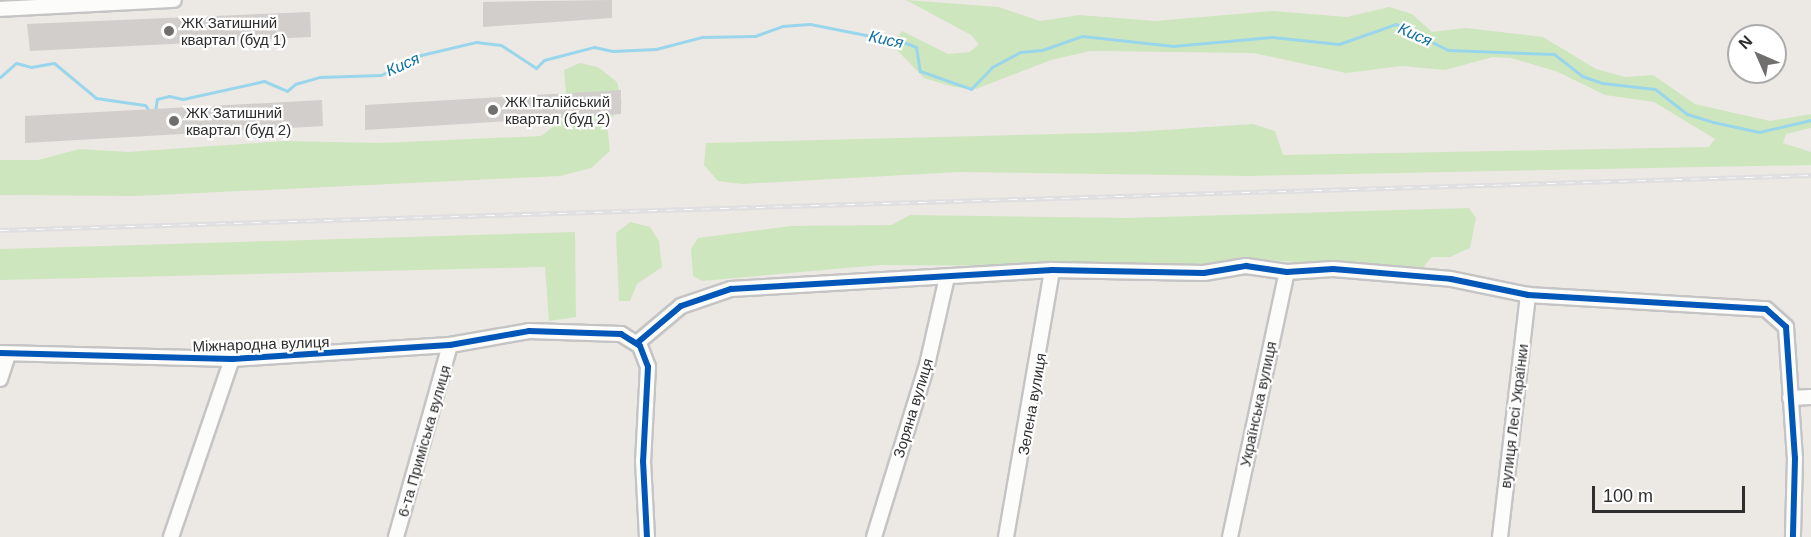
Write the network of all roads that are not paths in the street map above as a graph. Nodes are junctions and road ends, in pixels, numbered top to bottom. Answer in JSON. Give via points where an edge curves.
{"nodes":[{"id":1,"x":174,"y":0,"type":"edge"},
{"id":2,"x":0,"y":9,"type":"edge"},
{"id":3,"x":1052,"y":270,"type":"junction"},
{"id":4,"x":1287,"y":272,"type":"junction"},
{"id":5,"x":947,"y":277,"type":"junction"},
{"id":6,"x":1528,"y":295,"type":"junction"},
{"id":7,"x":637,"y":343,"type":"junction"},
{"id":8,"x":450,"y":345,"type":"junction"},
{"id":9,"x":4,"y":353,"type":"edge"},
{"id":10,"x":232,"y":360,"type":"junction"},
{"id":11,"x":0,"y":379,"type":"edge"},
{"id":12,"x":1811,"y":397,"type":"edge"},
{"id":13,"x":1790,"y":398,"type":"junction"},
{"id":14,"x":171,"y":537,"type":"edge"},
{"id":15,"x":396,"y":537,"type":"edge"},
{"id":16,"x":647,"y":537,"type":"edge"},
{"id":17,"x":874,"y":537,"type":"edge"},
{"id":18,"x":1006,"y":537,"type":"edge"},
{"id":19,"x":1230,"y":537,"type":"edge"},
{"id":20,"x":1500,"y":537,"type":"edge"},
{"id":21,"x":1793,"y":537,"type":"edge"}],
"edges":[{"from":1,"to":2,"type":"street"},
{"from":3,"to":4,"type":"street","via":[[1204,273],[1253,266]]},
{"from":3,"to":5,"type":"street"},
{"from":3,"to":18,"type":"street","name":"Зелена вулиця"},
{"from":4,"to":6,"type":"street","via":[[1325,268],[1414,274]]},
{"from":4,"to":19,"type":"street","name":"Українська вулиця"},
{"from":5,"to":7,"type":"street","via":[[724,291],[681,306]]},
{"from":5,"to":17,"type":"street","name":"Зоряна вулиця","via":[[927,365]]},
{"from":6,"to":13,"type":"street","via":[[1766,309],[1786,327]]},
{"from":6,"to":20,"type":"street","name":"вулиця Лесі Українки"},
{"from":7,"to":8,"type":"street","name":"Міжнародна вулиця","via":[[615,332],[559,330]]},
{"from":7,"to":16,"type":"street","via":[[646,358],[650,381],[643,461]]},
{"from":8,"to":10,"type":"street","name":"Міжнародна вулиця"},
{"from":8,"to":15,"type":"street","name":"6-та Приміська вулиця"},
{"from":9,"to":10,"type":"street","name":"Міжнародна вулиця"},
{"from":9,"to":11,"type":"street"},
{"from":10,"to":14,"type":"street"},
{"from":12,"to":13,"type":"street"},
{"from":13,"to":21,"type":"street","via":[[1795,458]]}]}
